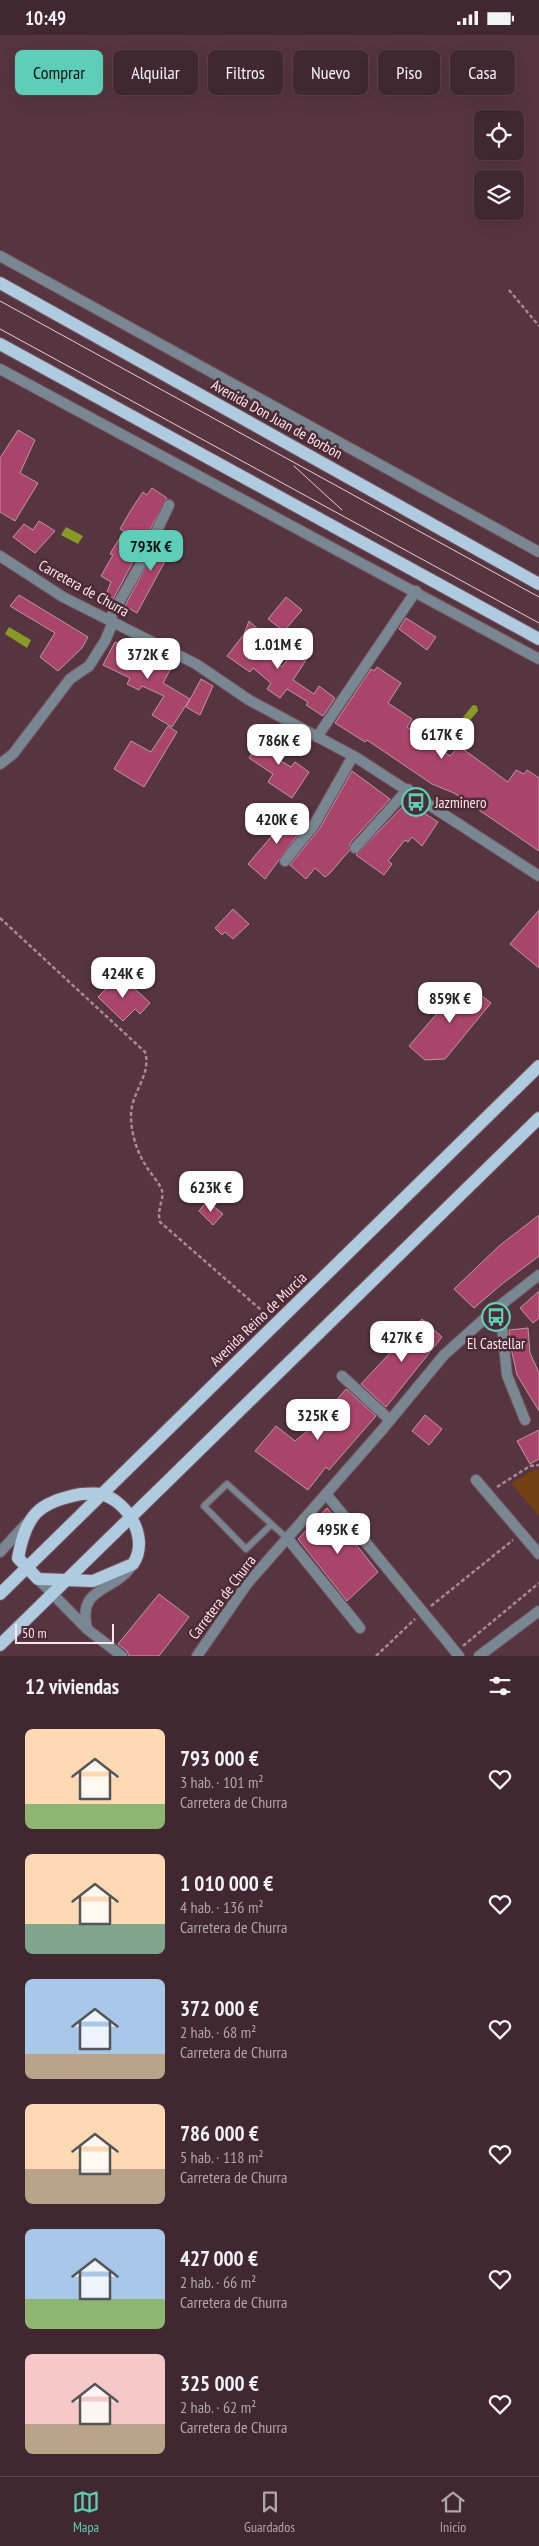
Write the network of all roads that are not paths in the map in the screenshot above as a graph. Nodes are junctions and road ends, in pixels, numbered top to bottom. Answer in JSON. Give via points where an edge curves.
{"nodes":[{"id":1,"x":0,"y":256,"type":"edge"},
{"id":2,"x":0,"y":283,"type":"edge"},
{"id":3,"x":0,"y":343,"type":"edge"},
{"id":4,"x":0,"y":369,"type":"edge"},
{"id":5,"x":169,"y":505,"type":"dead end"},
{"id":6,"x":539,"y":552,"type":"edge"},
{"id":7,"x":0,"y":556,"type":"edge"},
{"id":8,"x":539,"y":584,"type":"edge"},
{"id":9,"x":416,"y":591,"type":"junction"},
{"id":10,"x":111,"y":621,"type":"junction"},
{"id":11,"x":539,"y":639,"type":"edge"},
{"id":12,"x":539,"y":659,"type":"edge"},
{"id":13,"x":316,"y":737,"type":"junction"},
{"id":14,"x":353,"y":756,"type":"junction"},
{"id":15,"x":0,"y":764,"type":"edge"},
{"id":16,"x":408,"y":789,"type":"junction"},
{"id":17,"x":355,"y":848,"type":"dead end"},
{"id":18,"x":285,"y":861,"type":"dead end"},
{"id":19,"x":539,"y":876,"type":"edge"},
{"id":20,"x":539,"y":1066,"type":"edge"},
{"id":21,"x":539,"y":1118,"type":"edge"},
{"id":22,"x":539,"y":1275,"type":"edge"},
{"id":23,"x":495,"y":1309,"type":"junction"},
{"id":24,"x":342,"y":1376,"type":"dead end"},
{"id":25,"x":390,"y":1420,"type":"junction"},
{"id":26,"x":525,"y":1420,"type":"dead end"},
{"id":27,"x":476,"y":1480,"type":"dead end"},
{"id":28,"x":102,"y":1494,"type":"junction"},
{"id":29,"x":326,"y":1494,"type":"junction"},
{"id":30,"x":131,"y":1517,"type":"junction"},
{"id":31,"x":27,"y":1523,"type":"junction"},
{"id":32,"x":271,"y":1525,"type":"junction"},
{"id":33,"x":288,"y":1539,"type":"junction"},
{"id":34,"x":1,"y":1549,"type":"edge"},
{"id":35,"x":539,"y":1554,"type":"edge"},
{"id":36,"x":23,"y":1563,"type":"junction"},
{"id":37,"x":133,"y":1564,"type":"junction"},
{"id":38,"x":38,"y":1579,"type":"junction"},
{"id":39,"x":65,"y":1581,"type":"junction"},
{"id":40,"x":0,"y":1594,"type":"edge"},
{"id":41,"x":52,"y":1595,"type":"junction"},
{"id":42,"x":539,"y":1611,"type":"edge"},
{"id":43,"x":360,"y":1628,"type":"dead end"},
{"id":44,"x":87,"y":1629,"type":"junction"},
{"id":45,"x":0,"y":1645,"type":"edge"},
{"id":46,"x":457,"y":1654,"type":"edge"},
{"id":47,"x":122,"y":1656,"type":"edge"},
{"id":48,"x":197,"y":1656,"type":"edge"},
{"id":49,"x":479,"y":1656,"type":"edge"}],
"edges":[{"from":1,"to":6,"type":"street"},
{"from":2,"to":8,"type":"main road","name":"Avenida Don Juan de Borbón"},
{"from":3,"to":11,"type":"main road"},
{"from":4,"to":9,"type":"street"},
{"from":5,"to":10,"type":"street"},
{"from":7,"to":10,"type":"street","name":"Carretera de Churra","via":[[63,597]]},
{"from":9,"to":12,"type":"street"},
{"from":9,"to":13,"type":"street"},
{"from":10,"to":13,"type":"street","name":"Carretera de Churra","via":[[196,664],[249,700]]},
{"from":10,"to":15,"type":"street","via":[[104,641],[88,666],[70,679],[13,754]]},
{"from":13,"to":14,"type":"street","name":"Carretera de Churra"},
{"from":14,"to":16,"type":"street","name":"Carretera de Churra"},
{"from":14,"to":18,"type":"street","via":[[314,825]]},
{"from":16,"to":17,"type":"street"},
{"from":16,"to":19,"type":"street","name":"Carretera de Churra"},
{"from":20,"to":28,"type":"main road","name":"Avenida Reino de Murcia"},
{"from":21,"to":30,"type":"main road"},
{"from":22,"to":23,"type":"street","name":"Carretera de Churra"},
{"from":23,"to":25,"type":"street","name":"Carretera de Churra","via":[[444,1355]]},
{"from":23,"to":26,"type":"street","via":[[502,1326],[507,1375]]},
{"from":24,"to":25,"type":"street"},
{"from":25,"to":29,"type":"street","name":"Carretera de Churra"},
{"from":27,"to":35,"type":"street"},
{"from":28,"to":30,"type":"main road"},
{"from":28,"to":31,"type":"main road","via":[[81,1494],[51,1502],[35,1512]]},
{"from":28,"to":36,"type":"main road","name":"Avenida Reino de Murcia"},
{"from":29,"to":33,"type":"street","name":"Carretera de Churra"},
{"from":29,"to":46,"type":"street"},
{"from":30,"to":37,"type":"main road","via":[[137,1526],[140,1545]]},
{"from":30,"to":39,"type":"main road"},
{"from":31,"to":34,"type":"street"},
{"from":31,"to":36,"type":"main road"},
{"from":32,"to":32,"type":"lane","via":[[226,1484],[204,1506],[246,1549]]},
{"from":32,"to":33,"type":"lane"},
{"from":33,"to":43,"type":"street"},
{"from":33,"to":48,"type":"street","name":"Carretera de Churra","via":[[247,1584]]},
{"from":34,"to":36,"type":"street"},
{"from":36,"to":38,"type":"main road"},
{"from":36,"to":40,"type":"main road","name":"Avenida Reino de Murcia"},
{"from":37,"to":39,"type":"main road","via":[[93,1581]]},
{"from":37,"to":44,"type":"street","via":[[94,1594],[84,1618]]},
{"from":38,"to":39,"type":"main road"},
{"from":38,"to":41,"type":"street"},
{"from":39,"to":41,"type":"main road"},
{"from":41,"to":44,"type":"street"},
{"from":41,"to":45,"type":"main road"},
{"from":42,"to":49,"type":"street"},
{"from":44,"to":47,"type":"street"}]}
